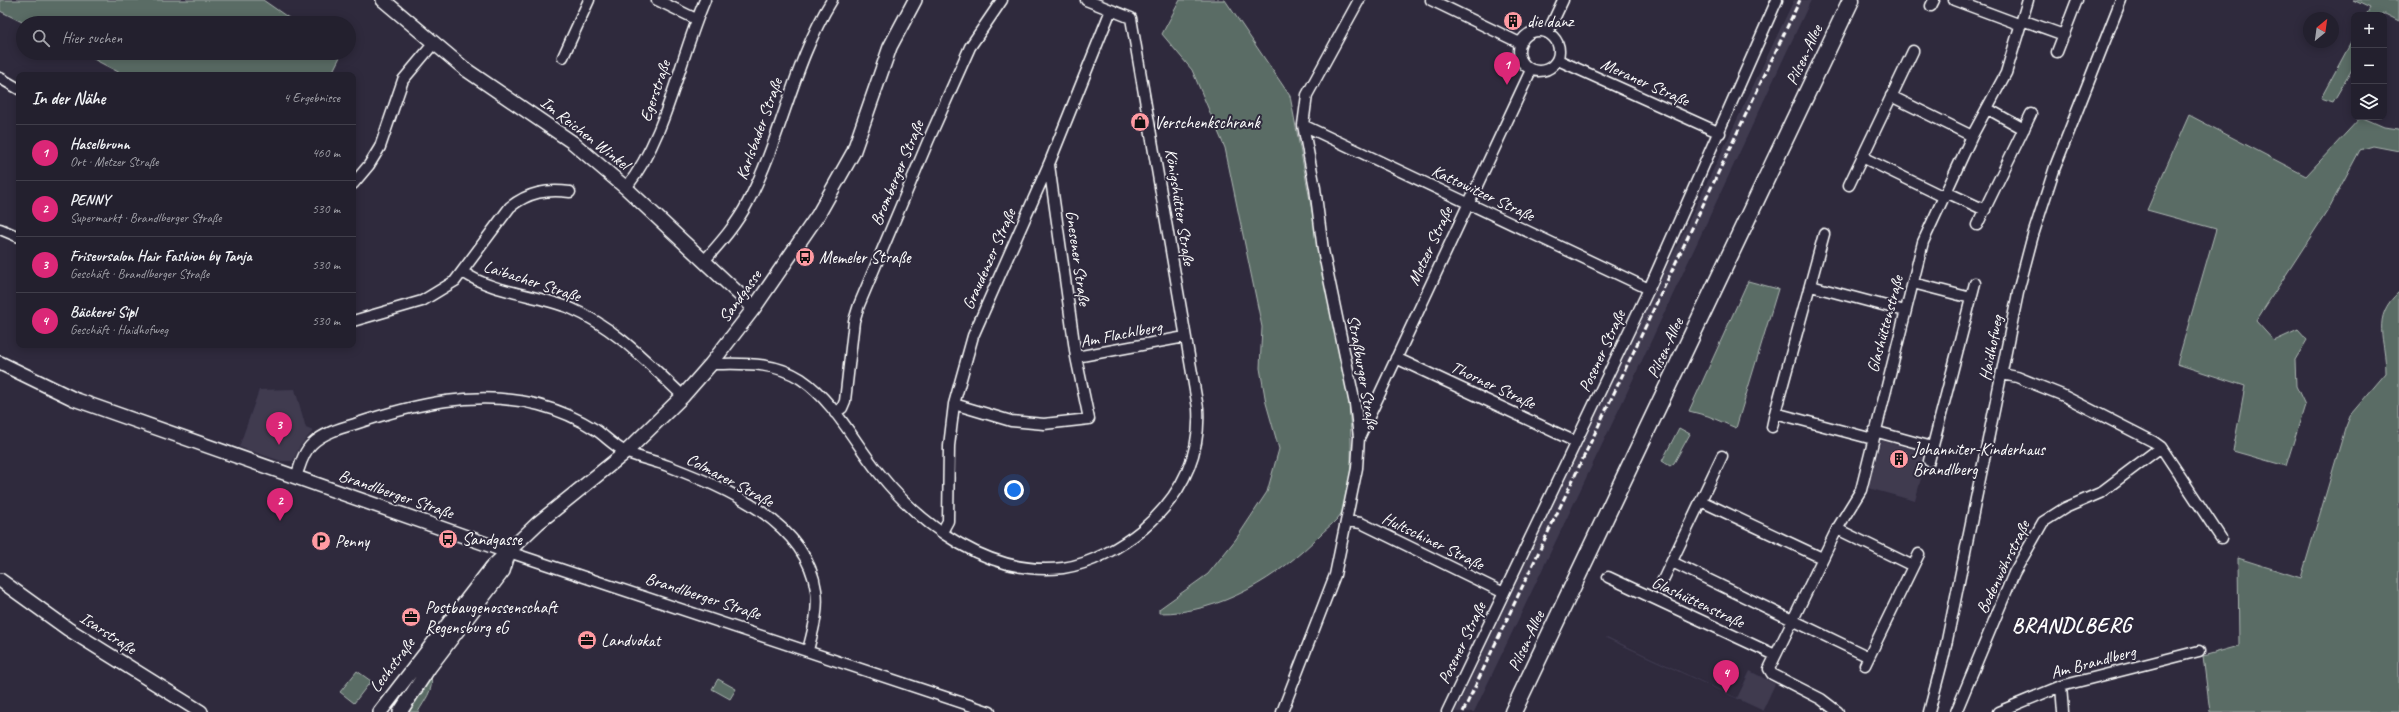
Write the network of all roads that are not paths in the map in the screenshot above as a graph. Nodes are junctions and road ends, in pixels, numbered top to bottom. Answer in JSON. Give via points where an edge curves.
{"nodes":[{"id":1,"x":383,"y":0,"type":"edge"},
{"id":2,"x":589,"y":0,"type":"edge"},
{"id":3,"x":657,"y":0,"type":"edge"},
{"id":4,"x":705,"y":0,"type":"edge"},
{"id":5,"x":832,"y":0,"type":"edge"},
{"id":6,"x":915,"y":0,"type":"edge"},
{"id":7,"x":1002,"y":0,"type":"edge"},
{"id":8,"x":1086,"y":0,"type":"edge"},
{"id":9,"x":1359,"y":0,"type":"edge"},
{"id":10,"x":1431,"y":0,"type":"edge"},
{"id":11,"x":1563,"y":0,"type":"edge"},
{"id":12,"x":1777,"y":0,"type":"edge"},
{"id":13,"x":1851,"y":0,"type":"edge"},
{"id":14,"x":1954,"y":0,"type":"edge"},
{"id":15,"x":2028,"y":0,"type":"edge"},
{"id":16,"x":2077,"y":0,"type":"edge"},
{"id":17,"x":2121,"y":0,"type":"edge"},
{"id":18,"x":1111,"y":10,"type":"junction"},
{"id":19,"x":696,"y":19,"type":"junction"},
{"id":20,"x":2021,"y":22,"type":"junction"},
{"id":21,"x":1548,"y":32,"type":"junction"},
{"id":22,"x":2064,"y":35,"type":"junction"},
{"id":23,"x":434,"y":43,"type":"junction"},
{"id":24,"x":1520,"y":43,"type":"junction"},
{"id":25,"x":1913,"y":52,"type":"dead end"},
{"id":26,"x":2058,"y":52,"type":"dead end"},
{"id":27,"x":563,"y":57,"type":"dead end"},
{"id":28,"x":1558,"y":60,"type":"junction"},
{"id":29,"x":1531,"y":70,"type":"junction"},
{"id":30,"x":0,"y":78,"type":"edge"},
{"id":31,"x":16,"y":87,"type":"edge"},
{"id":32,"x":1891,"y":96,"type":"junction"},
{"id":33,"x":1988,"y":109,"type":"junction"},
{"id":34,"x":2031,"y":114,"type":"dead end"},
{"id":35,"x":1303,"y":125,"type":"junction"},
{"id":36,"x":2024,"y":129,"type":"junction"},
{"id":37,"x":1720,"y":133,"type":"junction"},
{"id":38,"x":1972,"y":136,"type":"junction"},
{"id":39,"x":1862,"y":157,"type":"junction"},
{"id":40,"x":1049,"y":164,"type":"junction"},
{"id":41,"x":356,"y":180,"type":"edge"},
{"id":42,"x":1849,"y":184,"type":"dead end"},
{"id":43,"x":626,"y":188,"type":"junction"},
{"id":44,"x":570,"y":192,"type":"dead end"},
{"id":45,"x":1945,"y":194,"type":"junction"},
{"id":46,"x":1467,"y":203,"type":"junction"},
{"id":47,"x":1985,"y":210,"type":"junction"},
{"id":48,"x":1978,"y":225,"type":"dead end"},
{"id":49,"x":0,"y":229,"type":"edge"},
{"id":50,"x":1824,"y":234,"type":"dead end"},
{"id":51,"x":16,"y":236,"type":"edge"},
{"id":52,"x":704,"y":261,"type":"junction"},
{"id":53,"x":463,"y":272,"type":"junction"},
{"id":54,"x":1913,"y":283,"type":"junction"},
{"id":55,"x":1975,"y":283,"type":"dead end"},
{"id":56,"x":1811,"y":286,"type":"junction"},
{"id":57,"x":1649,"y":289,"type":"junction"},
{"id":58,"x":1971,"y":298,"type":"junction"},
{"id":59,"x":754,"y":308,"type":"junction"},
{"id":60,"x":1905,"y":311,"type":"junction"},
{"id":61,"x":356,"y":320,"type":"edge"},
{"id":62,"x":1185,"y":337,"type":"junction"},
{"id":63,"x":1076,"y":357,"type":"junction"},
{"id":64,"x":1396,"y":358,"type":"junction"},
{"id":65,"x":0,"y":363,"type":"edge"},
{"id":66,"x":711,"y":364,"type":"junction"},
{"id":67,"x":2002,"y":374,"type":"junction"},
{"id":68,"x":683,"y":396,"type":"junction"},
{"id":69,"x":954,"y":404,"type":"junction"},
{"id":70,"x":1775,"y":413,"type":"junction"},
{"id":71,"x":835,"y":414,"type":"junction"},
{"id":72,"x":1772,"y":426,"type":"dead end"},
{"id":73,"x":1874,"y":435,"type":"junction"},
{"id":74,"x":1359,"y":437,"type":"junction"},
{"id":75,"x":1576,"y":442,"type":"junction"},
{"id":76,"x":1932,"y":447,"type":"junction"},
{"id":77,"x":2161,"y":447,"type":"junction"},
{"id":78,"x":626,"y":452,"type":"junction"},
{"id":79,"x":1722,"y":456,"type":"dead end"},
{"id":80,"x":1929,"y":461,"type":"dead end"},
{"id":81,"x":296,"y":477,"type":"junction"},
{"id":82,"x":1701,"y":501,"type":"junction"},
{"id":83,"x":1348,"y":521,"type":"junction"},
{"id":84,"x":1837,"y":528,"type":"junction"},
{"id":85,"x":942,"y":532,"type":"junction"},
{"id":86,"x":2221,"y":538,"type":"dead end"},
{"id":87,"x":509,"y":552,"type":"junction"},
{"id":88,"x":1919,"y":554,"type":"dead end"},
{"id":89,"x":1822,"y":558,"type":"junction"},
{"id":90,"x":1672,"y":562,"type":"junction"},
{"id":91,"x":1913,"y":566,"type":"junction"},
{"id":92,"x":1608,"y":577,"type":"dead end"},
{"id":93,"x":0,"y":580,"type":"edge"},
{"id":94,"x":1662,"y":582,"type":"dead end"},
{"id":95,"x":1504,"y":593,"type":"junction"},
{"id":96,"x":1792,"y":619,"type":"junction"},
{"id":97,"x":808,"y":650,"type":"junction"},
{"id":98,"x":2199,"y":652,"type":"dead end"},
{"id":99,"x":1774,"y":655,"type":"junction"},
{"id":100,"x":2061,"y":686,"type":"junction"},
{"id":101,"x":200,"y":712,"type":"edge"},
{"id":102,"x":380,"y":712,"type":"edge"},
{"id":103,"x":400,"y":712,"type":"edge"},
{"id":104,"x":990,"y":712,"type":"edge"},
{"id":105,"x":1282,"y":712,"type":"edge"},
{"id":106,"x":1447,"y":712,"type":"edge"},
{"id":107,"x":1513,"y":712,"type":"edge"},
{"id":108,"x":1838,"y":712,"type":"edge"},
{"id":109,"x":1929,"y":712,"type":"edge"},
{"id":110,"x":1956,"y":712,"type":"edge"},
{"id":111,"x":1998,"y":712,"type":"edge"},
{"id":112,"x":2063,"y":712,"type":"edge"}],
"edges":[{"from":1,"to":23,"type":"street","name":"Im Reichen Winkel"},
{"from":2,"to":27,"type":"street"},
{"from":3,"to":19,"type":"street"},
{"from":4,"to":19,"type":"street","name":"Egerstraße"},
{"from":5,"to":52,"type":"street","name":"Karlsbader Straße","via":[[800,63],[770,152],[747,204],[731,229]]},
{"from":6,"to":59,"type":"street","name":"Sandgasse","via":[[890,47],[853,153],[818,216]]},
{"from":7,"to":71,"type":"street","name":"Bromberger Straße","via":[[970,47],[859,305],[854,321],[845,401]]},
{"from":8,"to":18,"type":"street"},
{"from":9,"to":35,"type":"street","name":"Straßburger Straße","via":[[1307,95]]},
{"from":10,"to":24,"type":"street"},
{"from":11,"to":21,"type":"street"},
{"from":12,"to":37,"type":"street","name":"Posener Straße"},
{"from":13,"to":107,"type":"main road","name":"Pilsen-Allee"},
{"from":14,"to":20,"type":"street"},
{"from":15,"to":20,"type":"street","name":"Glashüttenstraße"},
{"from":16,"to":22,"type":"street"},
{"from":17,"to":67,"type":"street","name":"Haidhofweg","via":[[2055,167],[2033,235],[2019,288]]},
{"from":18,"to":40,"type":"street","name":"Graudenzer Straße"},
{"from":18,"to":62,"type":"street","name":"Königshütter Straße","via":[[1131,18]]},
{"from":19,"to":43,"type":"street","name":"Egerstraße","via":[[656,136],[637,174]]},
{"from":20,"to":22,"type":"street"},
{"from":20,"to":33,"type":"street","name":"Glashüttenstraße","via":[[2008,68]]},
{"from":21,"to":24,"type":"street","via":[[1529,33]]},
{"from":21,"to":28,"type":"street","via":[[1557,42]]},
{"from":22,"to":26,"type":"street"},
{"from":23,"to":41,"type":"street","via":[[402,80],[380,147]]},
{"from":23,"to":43,"type":"street","name":"Im Reichen Winkel","via":[[479,79],[557,130]]},
{"from":24,"to":29,"type":"street","via":[[1521,62]]},
{"from":25,"to":32,"type":"street"},
{"from":28,"to":29,"type":"street","via":[[1543,72]]},
{"from":28,"to":37,"type":"street","name":"Meraner Straße"},
{"from":29,"to":46,"type":"street","name":"Metzer Straße"},
{"from":30,"to":31,"type":"street"},
{"from":32,"to":38,"type":"street"},
{"from":32,"to":39,"type":"street"},
{"from":33,"to":36,"type":"street"},
{"from":33,"to":38,"type":"street","name":"Glashüttenstraße","via":[[1982,115]]},
{"from":34,"to":36,"type":"street"},
{"from":35,"to":46,"type":"street","name":"Kattowitzer Straße"},
{"from":35,"to":74,"type":"street","name":"Straßburger Straße","via":[[1323,250],[1348,362]]},
{"from":36,"to":47,"type":"street"},
{"from":37,"to":57,"type":"street","name":"Posener Straße"},
{"from":38,"to":45,"type":"street","name":"Glashüttenstraße"},
{"from":39,"to":42,"type":"street"},
{"from":39,"to":45,"type":"street"},
{"from":40,"to":63,"type":"street","name":"Gnesener Straße"},
{"from":40,"to":69,"type":"street","name":"Graudenzer Straße","via":[[972,336]]},
{"from":43,"to":52,"type":"street","name":"Im Reichen Winkel"},
{"from":44,"to":53,"type":"street","via":[[540,192],[519,200],[510,207]]},
{"from":45,"to":47,"type":"street"},
{"from":45,"to":54,"type":"street","name":"Glashüttenstraße","via":[[1923,242]]},
{"from":46,"to":57,"type":"street","name":"Kattowitzer Straße"},
{"from":46,"to":64,"type":"street","name":"Metzer Straße"},
{"from":47,"to":48,"type":"street"},
{"from":49,"to":51,"type":"street"},
{"from":50,"to":56,"type":"street"},
{"from":52,"to":59,"type":"street","name":"Im Reichen Winkel"},
{"from":53,"to":61,"type":"street","via":[[450,284],[422,301]]},
{"from":53,"to":68,"type":"street","name":"Laibacher Straße","via":[[478,282],[551,301],[580,313],[625,341]]},
{"from":54,"to":58,"type":"street"},
{"from":54,"to":60,"type":"street","name":"Glashüttenstraße"},
{"from":55,"to":58,"type":"street"},
{"from":56,"to":60,"type":"street"},
{"from":56,"to":70,"type":"street"},
{"from":57,"to":75,"type":"street","name":"Posener Straße"},
{"from":58,"to":76,"type":"street"},
{"from":59,"to":66,"type":"street","name":"Sandgasse"},
{"from":60,"to":73,"type":"street","name":"Glashüttenstraße"},
{"from":62,"to":63,"type":"street","name":"Am Flachlberg"},
{"from":62,"to":85,"type":"street","name":"Königshütter Straße","via":[[1197,400],[1199,429],[1195,452],[1186,477],[1165,508],[1133,537],[1081,564],[1040,569],[994,558],[969,548]]},
{"from":63,"to":69,"type":"street","name":"Am Flachlberg","via":[[1089,419],[1044,424],[1011,422]]},
{"from":64,"to":74,"type":"street","name":"Metzer Straße"},
{"from":64,"to":75,"type":"street","name":"Thorner Straße"},
{"from":65,"to":81,"type":"street","name":"Brandlberger Straße","via":[[74,398]]},
{"from":66,"to":68,"type":"street","name":"Sandgasse"},
{"from":66,"to":71,"type":"street","via":[[758,364],[789,372],[813,388]]},
{"from":67,"to":77,"type":"street","via":[[2017,377],[2062,395]]},
{"from":67,"to":109,"type":"street","name":"Haidhofweg","via":[[1944,655]]},
{"from":68,"to":78,"type":"street","name":"Sandgasse"},
{"from":69,"to":85,"type":"street","name":"Graudenzer Straße","via":[[949,446],[948,521]]},
{"from":70,"to":72,"type":"street"},
{"from":70,"to":73,"type":"street"},
{"from":71,"to":85,"type":"street","via":[[898,496],[913,511]]},
{"from":73,"to":76,"type":"street"},
{"from":73,"to":84,"type":"street","name":"Glashüttenstraße","via":[[1861,490]]},
{"from":74,"to":83,"type":"street","name":"Straßburger Straße","via":[[1357,468]]},
{"from":75,"to":95,"type":"street","name":"Posener Straße"},
{"from":76,"to":80,"type":"street"},
{"from":77,"to":86,"type":"street"},
{"from":77,"to":110,"type":"street","name":"Bodenwöhrstraße","via":[[2100,493],[2065,508],[2044,522],[2014,573]]},
{"from":78,"to":81,"type":"street","name":"Colmarer Straße","via":[[594,429],[540,405],[495,398],[454,399],[419,405],[366,420],[317,439],[306,452]]},
{"from":78,"to":87,"type":"street","name":"Sandgasse","via":[[538,523]]},
{"from":78,"to":97,"type":"street","name":"Colmarer Straße","via":[[674,468],[722,490],[767,516],[786,532],[802,552],[814,578],[814,624]]},
{"from":79,"to":82,"type":"street"},
{"from":81,"to":87,"type":"street","name":"Brandlberger Straße"},
{"from":82,"to":89,"type":"street"},
{"from":82,"to":90,"type":"street"},
{"from":83,"to":95,"type":"street","name":"Hultschiner Straße","via":[[1361,523]]},
{"from":83,"to":105,"type":"street","name":"Straßburger Straße","via":[[1335,575]]},
{"from":84,"to":89,"type":"street","name":"Glashüttenstraße"},
{"from":84,"to":91,"type":"street"},
{"from":87,"to":97,"type":"street","name":"Brandlberger Straße"},
{"from":87,"to":102,"type":"street","name":"Lechstraße","via":[[492,566]]},
{"from":87,"to":103,"type":"street","name":"Lechstraße","via":[[503,571],[429,668]]},
{"from":88,"to":91,"type":"street"},
{"from":89,"to":96,"type":"street","name":"Glashüttenstraße"},
{"from":90,"to":94,"type":"street"},
{"from":90,"to":96,"type":"street"},
{"from":91,"to":96,"type":"street","via":[[1867,661]]},
{"from":92,"to":99,"type":"street","name":"Glashüttenstraße"},
{"from":93,"to":101,"type":"street","name":"Isarstraße","via":[[75,634]]},
{"from":95,"to":106,"type":"street","name":"Posener Straße"},
{"from":96,"to":99,"type":"street","name":"Glashüttenstraße"},
{"from":97,"to":104,"type":"street","name":"Brandlberger Straße"},
{"from":98,"to":100,"type":"street","name":"Am Brandlberg"},
{"from":99,"to":108,"type":"street","name":"Glashüttenstraße","via":[[1769,669],[1772,674],[1822,699]]},
{"from":100,"to":111,"type":"street","name":"Am Brandlberg"},
{"from":100,"to":112,"type":"street"}]}
